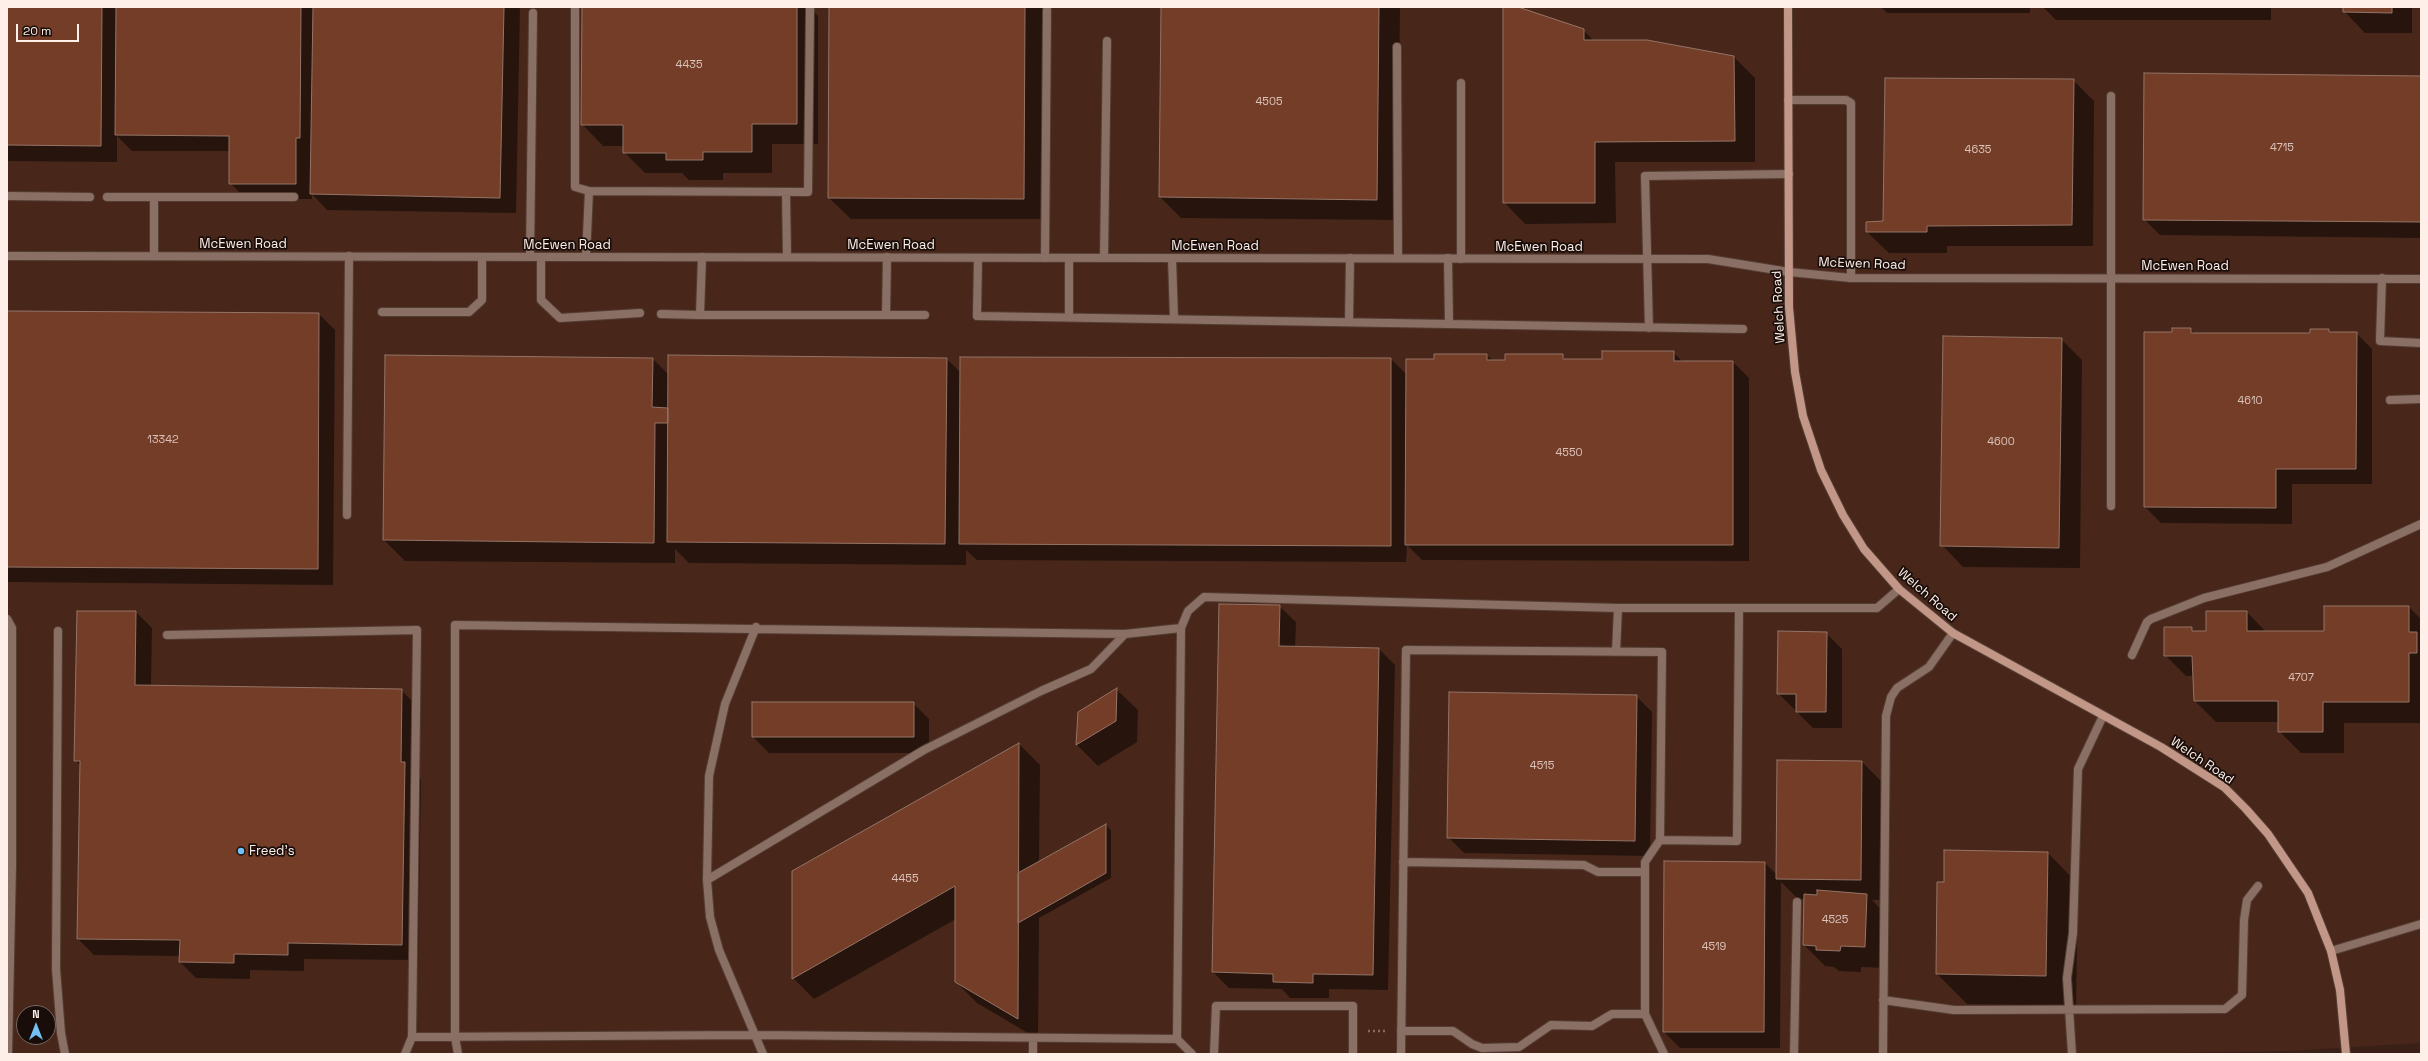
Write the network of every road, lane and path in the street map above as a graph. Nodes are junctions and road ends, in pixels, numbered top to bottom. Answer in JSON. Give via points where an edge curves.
{"nodes":[{"id":1,"x":575,"y":7,"type":"edge"},
{"id":2,"x":810,"y":7,"type":"edge"},
{"id":3,"x":1788,"y":7,"type":"edge"},
{"id":4,"x":1047,"y":10,"type":"dead end"},
{"id":5,"x":533,"y":13,"type":"dead end"},
{"id":6,"x":1107,"y":41,"type":"dead end"},
{"id":7,"x":1397,"y":47,"type":"dead end"},
{"id":8,"x":1461,"y":83,"type":"dead end"},
{"id":9,"x":2111,"y":96,"type":"dead end"},
{"id":10,"x":1788,"y":100,"type":"junction"},
{"id":11,"x":1789,"y":174,"type":"junction"},
{"id":12,"x":589,"y":191,"type":"junction"},
{"id":13,"x":786,"y":192,"type":"junction"},
{"id":14,"x":7,"y":196,"type":"edge"},
{"id":15,"x":90,"y":196,"type":"dead end"},
{"id":16,"x":107,"y":196,"type":"dead end"},
{"id":17,"x":154,"y":197,"type":"junction"},
{"id":18,"x":294,"y":197,"type":"dead end"},
{"id":19,"x":7,"y":256,"type":"edge"},
{"id":20,"x":154,"y":256,"type":"junction"},
{"id":21,"x":349,"y":256,"type":"junction"},
{"id":22,"x":482,"y":257,"type":"junction"},
{"id":23,"x":530,"y":257,"type":"junction"},
{"id":24,"x":541,"y":257,"type":"junction"},
{"id":25,"x":586,"y":257,"type":"junction"},
{"id":26,"x":702,"y":257,"type":"junction"},
{"id":27,"x":787,"y":257,"type":"junction"},
{"id":28,"x":887,"y":257,"type":"junction"},
{"id":29,"x":978,"y":258,"type":"junction"},
{"id":30,"x":1045,"y":258,"type":"junction"},
{"id":31,"x":1069,"y":258,"type":"junction"},
{"id":32,"x":1104,"y":258,"type":"junction"},
{"id":33,"x":1172,"y":258,"type":"junction"},
{"id":34,"x":1350,"y":258,"type":"junction"},
{"id":35,"x":1398,"y":258,"type":"junction"},
{"id":36,"x":1448,"y":258,"type":"junction"},
{"id":37,"x":1461,"y":259,"type":"junction"},
{"id":38,"x":1647,"y":260,"type":"junction"},
{"id":39,"x":1789,"y":272,"type":"junction"},
{"id":40,"x":1851,"y":278,"type":"junction"},
{"id":41,"x":2111,"y":278,"type":"junction"},
{"id":42,"x":2382,"y":278,"type":"junction"},
{"id":43,"x":2421,"y":278,"type":"edge"},
{"id":44,"x":382,"y":312,"type":"dead end"},
{"id":45,"x":640,"y":313,"type":"dead end"},
{"id":46,"x":661,"y":314,"type":"dead end"},
{"id":47,"x":700,"y":315,"type":"junction"},
{"id":48,"x":886,"y":315,"type":"junction"},
{"id":49,"x":925,"y":315,"type":"dead end"},
{"id":50,"x":1069,"y":317,"type":"junction"},
{"id":51,"x":1174,"y":319,"type":"junction"},
{"id":52,"x":1349,"y":322,"type":"junction"},
{"id":53,"x":1449,"y":324,"type":"junction"},
{"id":54,"x":1649,"y":328,"type":"junction"},
{"id":55,"x":1743,"y":329,"type":"dead end"},
{"id":56,"x":2421,"y":342,"type":"edge"},
{"id":57,"x":2421,"y":399,"type":"edge"},
{"id":58,"x":2390,"y":400,"type":"dead end"},
{"id":59,"x":2111,"y":506,"type":"dead end"},
{"id":60,"x":347,"y":515,"type":"dead end"},
{"id":61,"x":2421,"y":524,"type":"edge"},
{"id":62,"x":1899,"y":589,"type":"junction"},
{"id":63,"x":1618,"y":608,"type":"junction"},
{"id":64,"x":1739,"y":608,"type":"junction"},
{"id":65,"x":7,"y":619,"type":"edge"},
{"id":66,"x":756,"y":627,"type":"junction"},
{"id":67,"x":1181,"y":628,"type":"junction"},
{"id":68,"x":58,"y":631,"type":"dead end"},
{"id":69,"x":1953,"y":633,"type":"junction"},
{"id":70,"x":1125,"y":634,"type":"junction"},
{"id":71,"x":167,"y":635,"type":"dead end"},
{"id":72,"x":1616,"y":652,"type":"junction"},
{"id":73,"x":2132,"y":655,"type":"dead end"},
{"id":74,"x":2103,"y":716,"type":"junction"},
{"id":75,"x":1660,"y":840,"type":"junction"},
{"id":76,"x":1403,"y":862,"type":"junction"},
{"id":77,"x":10,"y":866,"type":"edge"},
{"id":78,"x":1645,"y":872,"type":"junction"},
{"id":79,"x":707,"y":880,"type":"junction"},
{"id":80,"x":2258,"y":886,"type":"dead end"},
{"id":81,"x":1797,"y":902,"type":"dead end"},
{"id":82,"x":2421,"y":924,"type":"edge"},
{"id":83,"x":2331,"y":951,"type":"junction"},
{"id":84,"x":1883,"y":1000,"type":"junction"},
{"id":85,"x":2069,"y":1010,"type":"junction"},
{"id":86,"x":1645,"y":1014,"type":"junction"},
{"id":87,"x":1353,"y":1030,"type":"junction"},
{"id":88,"x":1402,"y":1031,"type":"junction"},
{"id":89,"x":455,"y":1036,"type":"junction"},
{"id":90,"x":756,"y":1036,"type":"junction"},
{"id":91,"x":412,"y":1037,"type":"junction"},
{"id":92,"x":1033,"y":1038,"type":"junction"},
{"id":93,"x":1177,"y":1039,"type":"junction"},
{"id":94,"x":8,"y":1054,"type":"edge"},
{"id":95,"x":65,"y":1054,"type":"edge"},
{"id":96,"x":405,"y":1054,"type":"edge"},
{"id":97,"x":458,"y":1054,"type":"edge"},
{"id":98,"x":763,"y":1054,"type":"edge"},
{"id":99,"x":1033,"y":1054,"type":"edge"},
{"id":100,"x":1192,"y":1054,"type":"edge"},
{"id":101,"x":1214,"y":1054,"type":"edge"},
{"id":102,"x":1353,"y":1054,"type":"edge"},
{"id":103,"x":1402,"y":1054,"type":"edge"},
{"id":104,"x":1664,"y":1054,"type":"edge"},
{"id":105,"x":1794,"y":1054,"type":"edge"},
{"id":106,"x":1883,"y":1054,"type":"edge"},
{"id":107,"x":2072,"y":1054,"type":"edge"},
{"id":108,"x":2346,"y":1054,"type":"edge"}],
"edges":[{"from":1,"to":12,"type":"street","via":[[575,187]]},
{"from":2,"to":13,"type":"street","via":[[808,192]]},
{"from":3,"to":10,"type":"street","name":"Welch Road"},
{"from":4,"to":30,"type":"street"},
{"from":5,"to":23,"type":"street"},
{"from":6,"to":32,"type":"street"},
{"from":7,"to":35,"type":"street"},
{"from":8,"to":37,"type":"street"},
{"from":9,"to":41,"type":"street"},
{"from":10,"to":11,"type":"street","name":"Welch Road"},
{"from":10,"to":40,"type":"street","via":[[1846,100],[1851,103]]},
{"from":11,"to":38,"type":"street","via":[[1645,176]]},
{"from":11,"to":39,"type":"street","name":"Welch Road"},
{"from":12,"to":13,"type":"street"},
{"from":12,"to":25,"type":"street"},
{"from":13,"to":27,"type":"street"},
{"from":14,"to":15,"type":"street"},
{"from":16,"to":17,"type":"street"},
{"from":17,"to":18,"type":"street"},
{"from":17,"to":20,"type":"street"},
{"from":19,"to":20,"type":"street","name":"McEwen Road"},
{"from":20,"to":21,"type":"street","name":"McEwen Road"},
{"from":21,"to":22,"type":"street","name":"McEwen Road"},
{"from":21,"to":60,"type":"street"},
{"from":22,"to":23,"type":"street","name":"McEwen Road"},
{"from":22,"to":44,"type":"street","via":[[482,300],[469,312]]},
{"from":23,"to":24,"type":"street","name":"McEwen Road"},
{"from":24,"to":25,"type":"street","name":"McEwen Road"},
{"from":24,"to":45,"type":"street","via":[[542,300],[560,318]]},
{"from":25,"to":26,"type":"street","name":"McEwen Road"},
{"from":26,"to":27,"type":"street","name":"McEwen Road"},
{"from":26,"to":47,"type":"street"},
{"from":27,"to":28,"type":"street","name":"McEwen Road"},
{"from":28,"to":29,"type":"street","name":"McEwen Road"},
{"from":28,"to":48,"type":"street"},
{"from":29,"to":30,"type":"street","name":"McEwen Road"},
{"from":29,"to":50,"type":"street","via":[[977,316]]},
{"from":30,"to":31,"type":"street","name":"McEwen Road"},
{"from":31,"to":32,"type":"street","name":"McEwen Road"},
{"from":31,"to":50,"type":"street"},
{"from":32,"to":33,"type":"street","name":"McEwen Road"},
{"from":33,"to":34,"type":"street","name":"McEwen Road"},
{"from":33,"to":51,"type":"street"},
{"from":34,"to":35,"type":"street","name":"McEwen Road"},
{"from":34,"to":52,"type":"street"},
{"from":35,"to":36,"type":"street","name":"McEwen Road"},
{"from":36,"to":37,"type":"street","name":"McEwen Road"},
{"from":36,"to":53,"type":"street"},
{"from":37,"to":38,"type":"street","name":"McEwen Road"},
{"from":38,"to":39,"type":"street","name":"McEwen Road","via":[[1708,259]]},
{"from":38,"to":54,"type":"street"},
{"from":39,"to":40,"type":"street","name":"McEwen Road"},
{"from":39,"to":62,"type":"street","name":"Welch Road","via":[[1789,307],[1802,416],[1821,470],[1843,515],[1864,549]]},
{"from":40,"to":41,"type":"street","name":"McEwen Road"},
{"from":41,"to":42,"type":"street","name":"McEwen Road"},
{"from":41,"to":59,"type":"street"},
{"from":42,"to":43,"type":"street","name":"McEwen Road"},
{"from":42,"to":56,"type":"street","via":[[2380,341]]},
{"from":46,"to":47,"type":"street"},
{"from":47,"to":48,"type":"street"},
{"from":48,"to":49,"type":"street"},
{"from":50,"to":51,"type":"street"},
{"from":51,"to":52,"type":"street"},
{"from":52,"to":53,"type":"street"},
{"from":53,"to":54,"type":"street"},
{"from":54,"to":55,"type":"street"},
{"from":57,"to":58,"type":"street"},
{"from":61,"to":73,"type":"street","via":[[2327,567],[2204,598],[2147,622]]},
{"from":62,"to":64,"type":"street","via":[[1877,608]]},
{"from":62,"to":69,"type":"street","name":"Welch Road"},
{"from":63,"to":64,"type":"street"},
{"from":63,"to":67,"type":"street","via":[[1204,597],[1188,611]]},
{"from":63,"to":72,"type":"street"},
{"from":64,"to":75,"type":"street","via":[[1737,841]]},
{"from":65,"to":77,"type":"street","via":[[12,628]]},
{"from":66,"to":70,"type":"street"},
{"from":66,"to":79,"type":"street","via":[[725,704],[709,776]]},
{"from":66,"to":89,"type":"street","via":[[455,625]]},
{"from":67,"to":70,"type":"street"},
{"from":67,"to":93,"type":"street"},
{"from":68,"to":95,"type":"street","via":[[56,969]]},
{"from":69,"to":74,"type":"street","name":"Welch Road"},
{"from":69,"to":84,"type":"street","via":[[1929,667],[1897,688],[1891,697],[1886,716]]},
{"from":70,"to":79,"type":"street","via":[[1091,669],[1041,691],[924,750]]},
{"from":71,"to":91,"type":"street","via":[[417,630]]},
{"from":72,"to":75,"type":"street","via":[[1662,652]]},
{"from":72,"to":76,"type":"street","via":[[1406,650]]},
{"from":74,"to":83,"type":"street","name":"Welch Road","via":[[2199,770],[2224,788],[2246,809],[2268,834],[2304,886]]},
{"from":74,"to":85,"type":"street","via":[[2078,769],[2073,933],[2067,978]]},
{"from":75,"to":78,"type":"street","via":[[1645,862]]},
{"from":76,"to":78,"type":"street","via":[[1584,865],[1598,872]]},
{"from":76,"to":88,"type":"street"},
{"from":77,"to":94,"type":"street"},
{"from":78,"to":86,"type":"street"},
{"from":79,"to":90,"type":"street","via":[[710,917],[719,950]]},
{"from":80,"to":85,"type":"street","via":[[2247,900],[2244,920],[2242,995],[2225,1009]]},
{"from":81,"to":105,"type":"street"},
{"from":82,"to":83,"type":"street"},
{"from":83,"to":108,"type":"street","name":"Welch Road","via":[[2340,990]]},
{"from":84,"to":85,"type":"street","via":[[1954,1010]]},
{"from":84,"to":106,"type":"street"},
{"from":85,"to":107,"type":"street"},
{"from":86,"to":88,"type":"street","via":[[1612,1014],[1592,1026],[1551,1025],[1519,1047],[1482,1048],[1453,1031]]},
{"from":86,"to":104,"type":"street"},
{"from":87,"to":88,"type":"path"},
{"from":87,"to":101,"type":"street","via":[[1353,1006],[1216,1006]]},
{"from":87,"to":102,"type":"street"},
{"from":88,"to":103,"type":"street"},
{"from":89,"to":90,"type":"street"},
{"from":89,"to":91,"type":"street"},
{"from":89,"to":97,"type":"street"},
{"from":90,"to":92,"type":"street"},
{"from":90,"to":98,"type":"street"},
{"from":91,"to":96,"type":"street"},
{"from":92,"to":93,"type":"street"},
{"from":92,"to":99,"type":"street"},
{"from":93,"to":100,"type":"street"}]}
